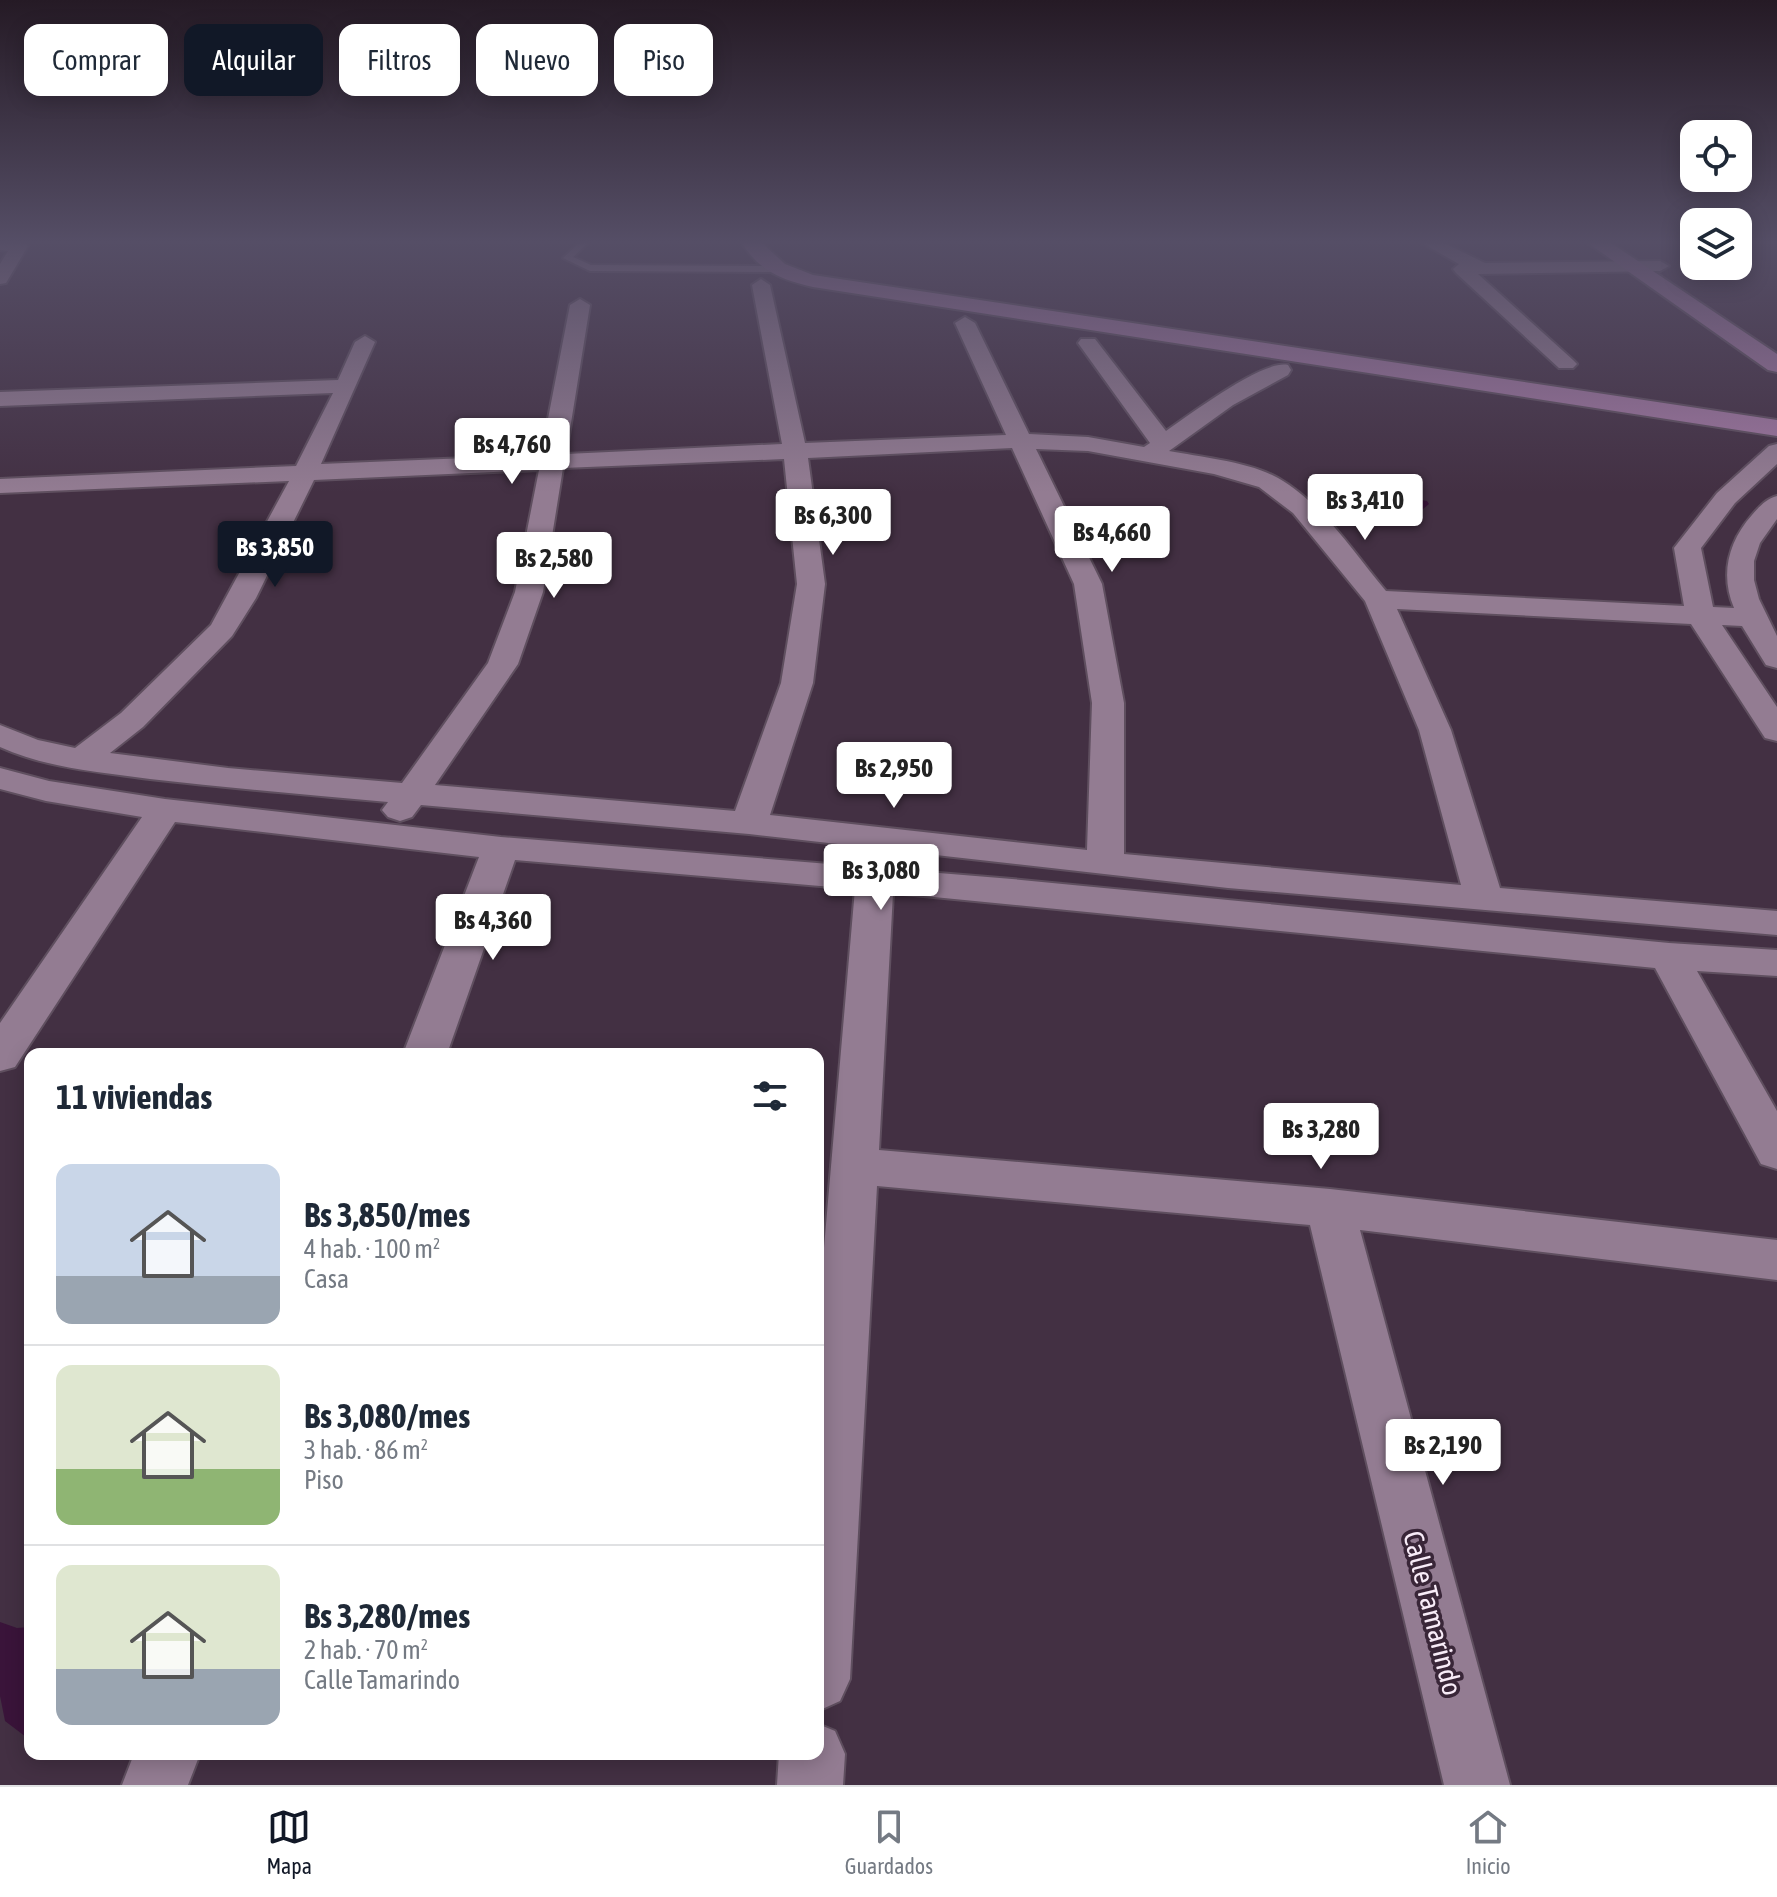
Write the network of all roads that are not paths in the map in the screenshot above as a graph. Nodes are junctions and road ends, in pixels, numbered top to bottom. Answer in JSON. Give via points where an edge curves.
{"nodes":[{"id":1,"x":576,"y":326,"type":"edge"},
{"id":2,"x":776,"y":326,"type":"edge"},
{"id":3,"x":967,"y":326,"type":"edge"},
{"id":4,"x":1110,"y":326,"type":"edge"},
{"id":5,"x":1523,"y":326,"type":"edge"},
{"id":6,"x":1727,"y":326,"type":"edge"},
{"id":7,"x":1737,"y":326,"type":"edge"},
{"id":8,"x":365,"y":342,"type":"dead end"},
{"id":9,"x":1088,"y":343,"type":"dead end"},
{"id":10,"x":1775,"y":356,"type":"edge"},
{"id":11,"x":1566,"y":364,"type":"dead end"},
{"id":12,"x":1280,"y":370,"type":"dead end"},
{"id":13,"x":347,"y":386,"type":"junction"},
{"id":14,"x":0,"y":399,"type":"edge"},
{"id":15,"x":1777,"y":428,"type":"edge"},
{"id":16,"x":1021,"y":441,"type":"junction"},
{"id":17,"x":1158,"y":449,"type":"junction"},
{"id":18,"x":1777,"y":451,"type":"edge"},
{"id":19,"x":795,"y":452,"type":"junction"},
{"id":20,"x":554,"y":460,"type":"junction"},
{"id":21,"x":306,"y":470,"type":"junction"},
{"id":22,"x":1756,"y":478,"type":"edge"},
{"id":23,"x":0,"y":486,"type":"edge"},
{"id":24,"x":1777,"y":501,"type":"edge"},
{"id":25,"x":1378,"y":599,"type":"junction"},
{"id":26,"x":1700,"y":615,"type":"junction"},
{"id":27,"x":1749,"y":618,"type":"junction"},
{"id":28,"x":1777,"y":659,"type":"edge"},
{"id":29,"x":1777,"y":731,"type":"edge"},
{"id":30,"x":0,"y":735,"type":"edge"},
{"id":31,"x":81,"y":760,"type":"junction"},
{"id":32,"x":0,"y":778,"type":"edge"},
{"id":33,"x":413,"y":793,"type":"junction"},
{"id":34,"x":165,"y":810,"type":"junction"},
{"id":35,"x":749,"y":823,"type":"junction"},
{"id":36,"x":381,"y":834,"type":"junction"},
{"id":37,"x":501,"y":848,"type":"junction"},
{"id":38,"x":1012,"y":854,"type":"junction"},
{"id":39,"x":1105,"y":863,"type":"junction"},
{"id":40,"x":875,"y":881,"type":"junction"},
{"id":41,"x":1012,"y":891,"type":"junction"},
{"id":42,"x":1484,"y":898,"type":"junction"},
{"id":43,"x":1777,"y":923,"type":"edge"},
{"id":44,"x":1669,"y":956,"type":"junction"},
{"id":45,"x":1777,"y":963,"type":"edge"},
{"id":46,"x":427,"y":1048,"type":"edge"},
{"id":47,"x":0,"y":1056,"type":"edge"},
{"id":48,"x":1777,"y":1152,"type":"edge"},
{"id":49,"x":856,"y":1166,"type":"junction"},
{"id":50,"x":1330,"y":1208,"type":"junction"},
{"id":51,"x":1777,"y":1260,"type":"edge"},
{"id":52,"x":824,"y":1598,"type":"edge"},
{"id":53,"x":165,"y":1760,"type":"edge"},
{"id":54,"x":812,"y":1760,"type":"edge"},
{"id":55,"x":155,"y":1785,"type":"edge"},
{"id":56,"x":810,"y":1785,"type":"edge"},
{"id":57,"x":1477,"y":1785,"type":"edge"}],
"edges":[{"from":1,"to":20,"type":"street"},
{"from":2,"to":19,"type":"street"},
{"from":3,"to":16,"type":"street"},
{"from":4,"to":15,"type":"street"},
{"from":5,"to":11,"type":"street"},
{"from":6,"to":10,"type":"street"},
{"from":7,"to":10,"type":"street"},
{"from":8,"to":13,"type":"street"},
{"from":9,"to":17,"type":"street"},
{"from":12,"to":17,"type":"street","via":[[1225,400]]},
{"from":13,"to":14,"type":"street"},
{"from":13,"to":21,"type":"street"},
{"from":16,"to":17,"type":"street"},
{"from":16,"to":19,"type":"street"},
{"from":16,"to":39,"type":"street","via":[[1088,584],[1108,703]]},
{"from":17,"to":25,"type":"street","via":[[1268,482],[1302,508]]},
{"from":18,"to":22,"type":"street"},
{"from":19,"to":20,"type":"street"},
{"from":19,"to":35,"type":"street","via":[[811,584],[797,683]]},
{"from":20,"to":21,"type":"street"},
{"from":20,"to":33,"type":"street","via":[[529,592],[503,664]]},
{"from":21,"to":23,"type":"street"},
{"from":21,"to":31,"type":"street","via":[[222,630],[132,720]]},
{"from":22,"to":24,"type":"street"},
{"from":22,"to":26,"type":"street","via":[[1687,548]]},
{"from":24,"to":27,"type":"street","via":[[1742,547],[1741,587]]},
{"from":25,"to":26,"type":"street"},
{"from":25,"to":42,"type":"street","via":[[1435,730]]},
{"from":26,"to":27,"type":"street"},
{"from":26,"to":29,"type":"street"},
{"from":27,"to":28,"type":"street"},
{"from":30,"to":31,"type":"street"},
{"from":31,"to":33,"type":"street"},
{"from":32,"to":34,"type":"street","via":[[46,791]]},
{"from":33,"to":35,"type":"street"},
{"from":33,"to":36,"type":"street"},
{"from":34,"to":36,"type":"street"},
{"from":34,"to":47,"type":"street"},
{"from":35,"to":38,"type":"street"},
{"from":36,"to":37,"type":"street"},
{"from":37,"to":40,"type":"street"},
{"from":37,"to":46,"type":"street"},
{"from":38,"to":39,"type":"street"},
{"from":38,"to":41,"type":"street"},
{"from":39,"to":42,"type":"street"},
{"from":40,"to":41,"type":"street"},
{"from":40,"to":49,"type":"street"},
{"from":41,"to":44,"type":"street"},
{"from":42,"to":43,"type":"street"},
{"from":44,"to":45,"type":"street"},
{"from":44,"to":48,"type":"street"},
{"from":49,"to":50,"type":"street"},
{"from":49,"to":52,"type":"street"},
{"from":50,"to":51,"type":"street"},
{"from":50,"to":57,"type":"street","name":"Calle Tamarindo"},
{"from":53,"to":55,"type":"street"},
{"from":54,"to":56,"type":"street"}]}
